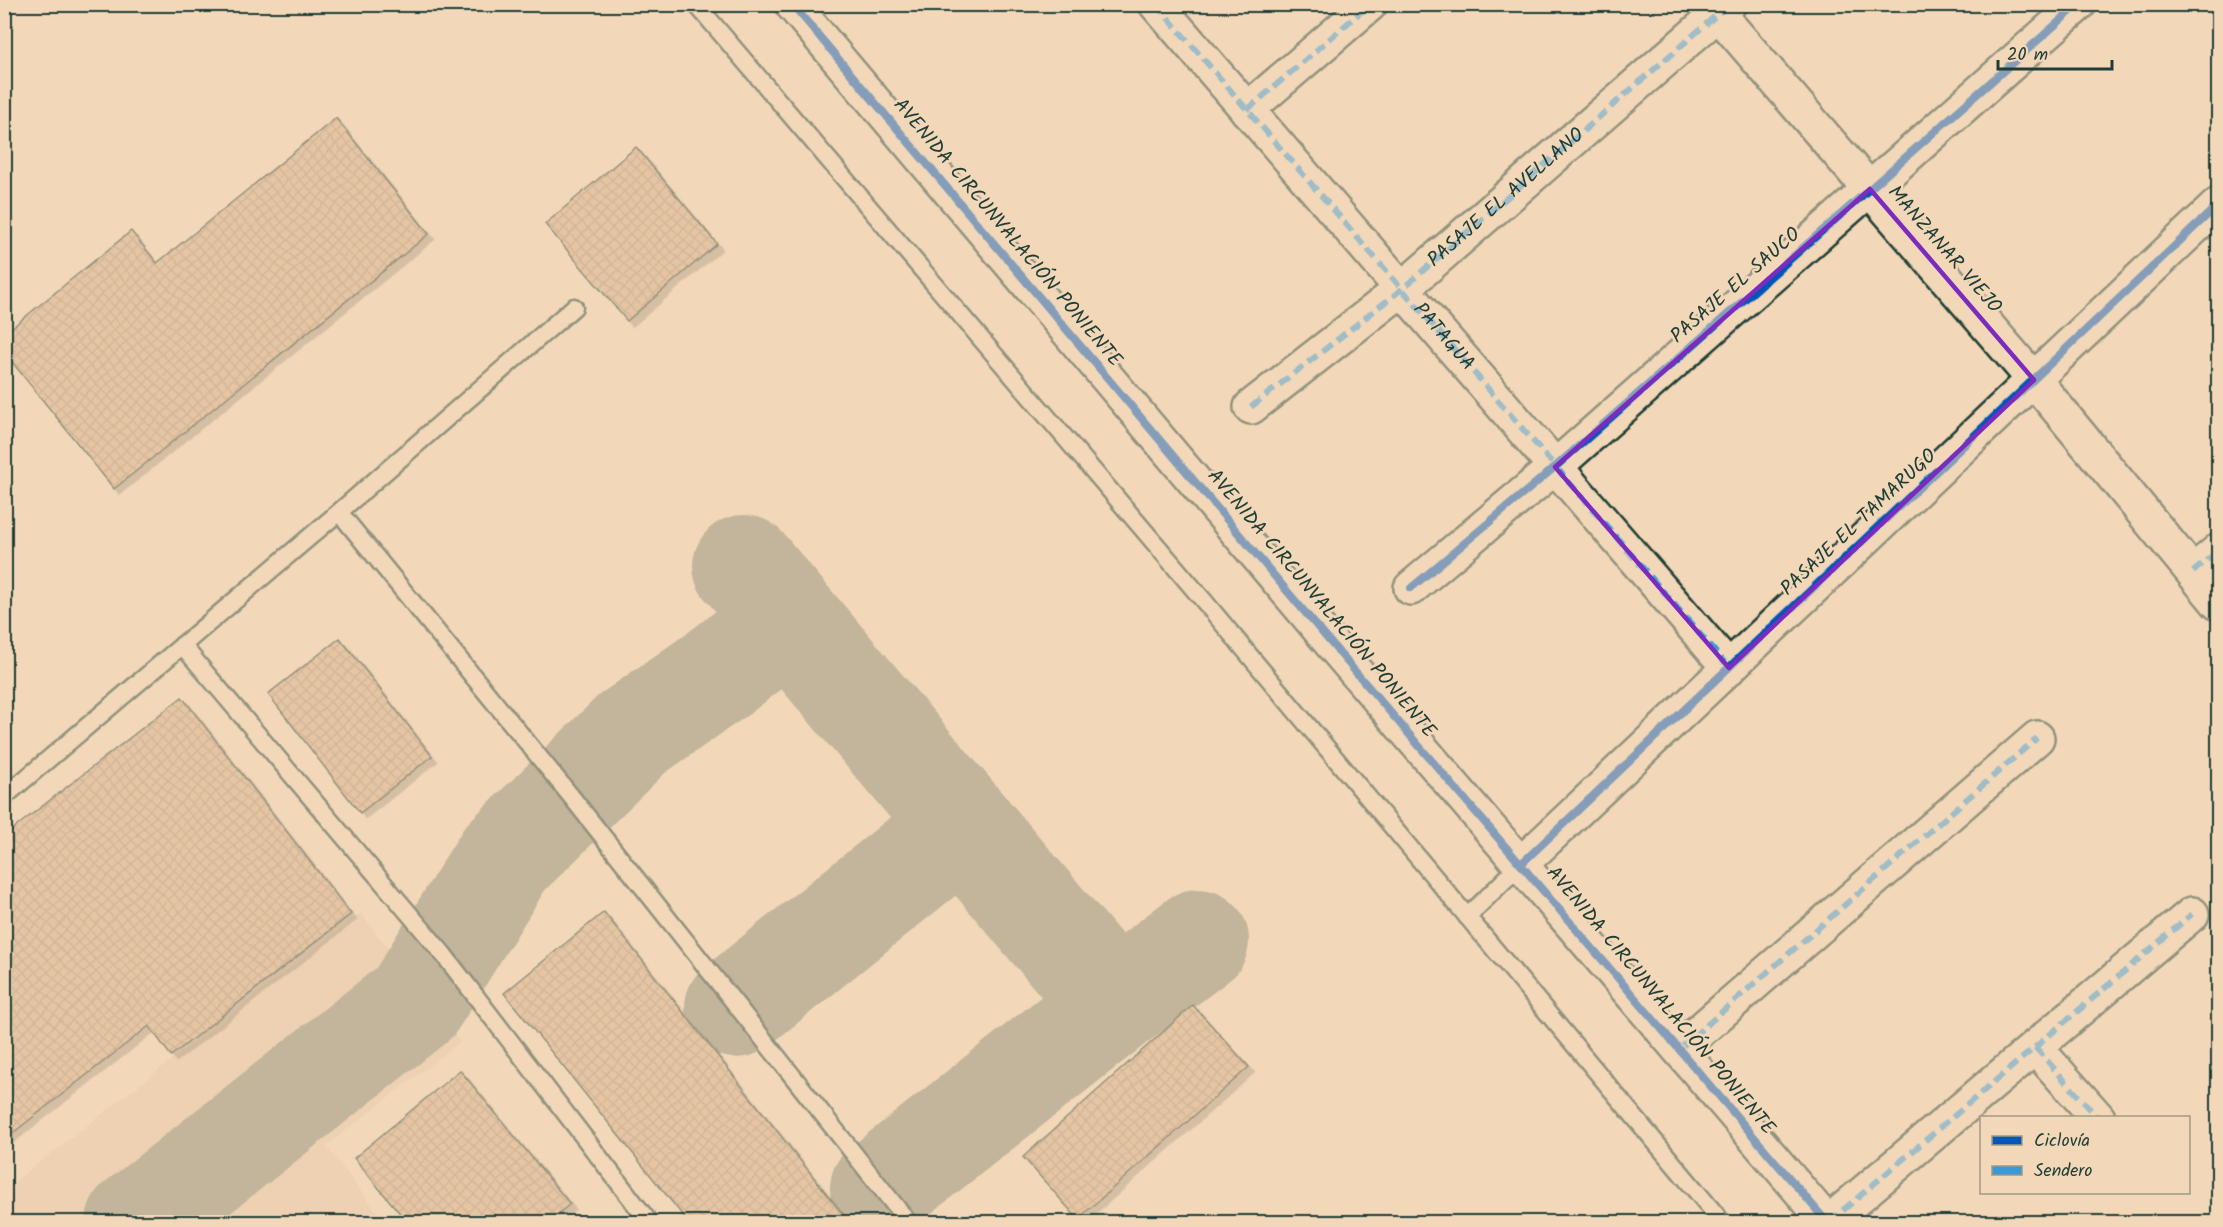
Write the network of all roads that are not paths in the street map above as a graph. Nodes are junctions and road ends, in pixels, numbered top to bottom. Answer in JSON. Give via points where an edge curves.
{"nodes":[{"id":1,"x":696,"y":4,"type":"edge"},
{"id":2,"x":792,"y":4,"type":"edge"},
{"id":3,"x":1156,"y":4,"type":"edge"},
{"id":4,"x":1370,"y":4,"type":"edge"},
{"id":5,"x":2079,"y":4,"type":"edge"},
{"id":6,"x":1719,"y":8,"type":"edge"},
{"id":7,"x":1247,"y":110,"type":"junction"},
{"id":8,"x":1870,"y":189,"type":"junction"},
{"id":9,"x":2218,"y":205,"type":"edge"},
{"id":10,"x":1402,"y":289,"type":"junction"},
{"id":11,"x":574,"y":307,"type":"dead end"},
{"id":12,"x":2034,"y":380,"type":"junction"},
{"id":13,"x":1251,"y":407,"type":"dead end"},
{"id":14,"x":1555,"y":467,"type":"junction"},
{"id":15,"x":339,"y":512,"type":"junction"},
{"id":16,"x":2218,"y":551,"type":"edge"},
{"id":17,"x":2193,"y":572,"type":"junction"},
{"id":18,"x":1411,"y":588,"type":"dead end"},
{"id":19,"x":2218,"y":603,"type":"edge"},
{"id":20,"x":182,"y":645,"type":"junction"},
{"id":21,"x":1729,"y":668,"type":"junction"},
{"id":22,"x":2037,"y":738,"type":"dead end"},
{"id":23,"x":4,"y":797,"type":"edge"},
{"id":24,"x":1521,"y":864,"type":"junction"},
{"id":25,"x":2192,"y":914,"type":"dead end"},
{"id":26,"x":1467,"y":917,"type":"junction"},
{"id":27,"x":2035,"y":1047,"type":"junction"},
{"id":28,"x":1679,"y":1049,"type":"junction"},
{"id":29,"x":2096,"y":1116,"type":"edge"},
{"id":30,"x":649,"y":1222,"type":"edge"},
{"id":31,"x":908,"y":1222,"type":"edge"},
{"id":32,"x":1722,"y":1222,"type":"edge"},
{"id":33,"x":1828,"y":1222,"type":"edge"}],
"edges":[{"from":1,"to":26,"type":"lane"},
{"from":2,"to":24,"type":"street","name":"AVENIDA CIRCUNVALACIÓN PONIENTE"},
{"from":3,"to":7,"type":"street","name":"PATAGUA"},
{"from":4,"to":7,"type":"street"},
{"from":5,"to":8,"type":"street","name":"PASAJE EL SAUCO"},
{"from":6,"to":8,"type":"street","name":"MANZANAR VIEJO"},
{"from":6,"to":10,"type":"street","name":"PASAJE EL AVELLANO"},
{"from":7,"to":10,"type":"street","name":"PATAGUA"},
{"from":8,"to":12,"type":"street","name":"MANZANAR VIEJO"},
{"from":8,"to":14,"type":"street","name":"PASAJE EL SAUCO"},
{"from":9,"to":12,"type":"street","name":"PASAJE EL TAMARUGO"},
{"from":10,"to":13,"type":"street","name":"PASAJE EL AVELLANO"},
{"from":10,"to":14,"type":"street","name":"PATAGUA"},
{"from":11,"to":15,"type":"lane"},
{"from":12,"to":17,"type":"street","name":"MANZANAR VIEJO"},
{"from":12,"to":21,"type":"street","name":"PASAJE EL TAMARUGO"},
{"from":14,"to":18,"type":"street","name":"PASAJE EL SAUCO"},
{"from":14,"to":21,"type":"street","name":"PATAGUA"},
{"from":15,"to":20,"type":"lane"},
{"from":15,"to":31,"type":"lane","via":[[570,795]]},
{"from":16,"to":17,"type":"street"},
{"from":17,"to":19,"type":"street","name":"MANZANAR VIEJO"},
{"from":20,"to":23,"type":"lane"},
{"from":20,"to":30,"type":"lane","via":[[444,955]]},
{"from":21,"to":24,"type":"street","name":"PASAJE EL TAMARUGO"},
{"from":22,"to":28,"type":"street"},
{"from":24,"to":26,"type":"lane"},
{"from":24,"to":28,"type":"street","name":"AVENIDA CIRCUNVALACIÓN PONIENTE"},
{"from":25,"to":27,"type":"street"},
{"from":26,"to":32,"type":"lane"},
{"from":27,"to":29,"type":"street"},
{"from":27,"to":33,"type":"street"},
{"from":28,"to":33,"type":"street","name":"AVENIDA CIRCUNVALACIÓN PONIENTE"}]}
